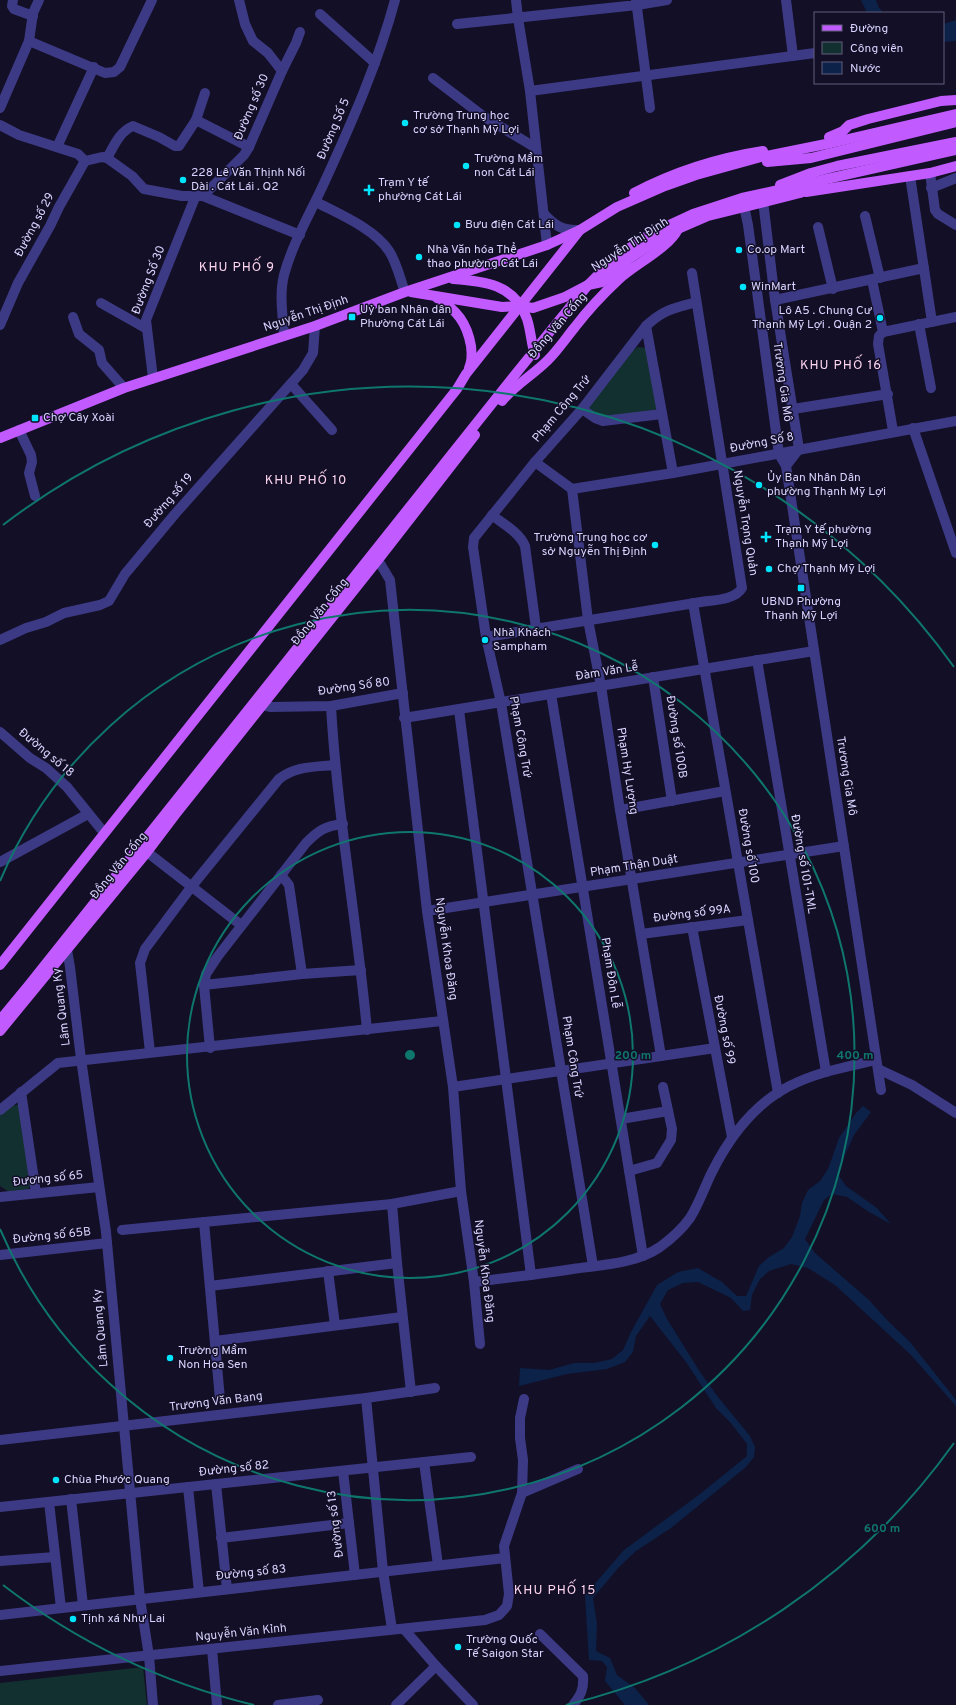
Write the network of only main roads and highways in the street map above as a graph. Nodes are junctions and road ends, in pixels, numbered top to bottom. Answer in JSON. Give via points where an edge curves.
{"nodes":[{"id":1,"x":956,"y":100,"type":"edge"},
{"id":2,"x":952,"y":116,"type":"edge"},
{"id":3,"x":830,"y":140,"type":"junction"},
{"id":4,"x":956,"y":142,"type":"edge"},
{"id":5,"x":956,"y":150,"type":"edge"},
{"id":6,"x":956,"y":156,"type":"edge"},
{"id":7,"x":729,"y":165,"type":"junction"},
{"id":8,"x":956,"y":166,"type":"edge"},
{"id":9,"x":825,"y":180,"type":"junction"},
{"id":10,"x":813,"y":186,"type":"junction"},
{"id":11,"x":800,"y":193,"type":"junction"},
{"id":12,"x":765,"y":195,"type":"junction"},
{"id":13,"x":617,"y":207,"type":"junction"},
{"id":14,"x":677,"y":225,"type":"junction"},
{"id":15,"x":580,"y":230,"type":"junction"},
{"id":16,"x":447,"y":279,"type":"junction"},
{"id":17,"x":588,"y":285,"type":"junction"},
{"id":18,"x":405,"y":292,"type":"junction"},
{"id":19,"x":430,"y":294,"type":"junction"},
{"id":20,"x":520,"y":306,"type":"junction"},
{"id":21,"x":530,"y":338,"type":"junction"},
{"id":22,"x":534,"y":352,"type":"junction"},
{"id":23,"x":522,"y":366,"type":"junction"},
{"id":24,"x":540,"y":368,"type":"junction"},
{"id":25,"x":463,"y":378,"type":"junction"},
{"id":26,"x":518,"y":383,"type":"junction"},
{"id":27,"x":501,"y":397,"type":"junction"},
{"id":28,"x":0,"y":438,"type":"edge"},
{"id":29,"x":265,"y":625,"type":"junction"},
{"id":30,"x":258,"y":704,"type":"junction"},
{"id":31,"x":64,"y":947,"type":"junction"},
{"id":32,"x":0,"y":958,"type":"edge"},
{"id":33,"x":0,"y":966,"type":"edge"},
{"id":34,"x":0,"y":1020,"type":"edge"},
{"id":35,"x":0,"y":1031,"type":"edge"}],
"edges":[{"from":1,"to":3,"type":"main road","via":[[941,101],[849,125]]},
{"from":2,"to":3,"type":"main road","name":"Nguyễn Thị Định"},
{"from":2,"to":7,"type":"main road","name":"Nguyễn Thị Định","via":[[812,158]]},
{"from":3,"to":7,"type":"main road","name":"Nguyễn Thị Định"},
{"from":3,"to":13,"type":"main road","name":"Nguyễn Thị Định","via":[[733,156],[658,181],[634,193]]},
{"from":4,"to":12,"type":"main road","name":"Nguyễn Thị Định","via":[[811,172]]},
{"from":5,"to":9,"type":"main road","name":"Nguyễn Thị Định"},
{"from":6,"to":10,"type":"main road"},
{"from":7,"to":13,"type":"main road","name":"Nguyễn Thị Định","via":[[664,186]]},
{"from":8,"to":11,"type":"main road","via":[[930,173]]},
{"from":9,"to":10,"type":"main road"},
{"from":9,"to":12,"type":"main road","name":"Nguyễn Thị Định"},
{"from":10,"to":11,"type":"main road"},
{"from":11,"to":12,"type":"main road"},
{"from":12,"to":14,"type":"main road","name":"Nguyễn Thị Định","via":[[706,209]]},
{"from":13,"to":15,"type":"main road","name":"Nguyễn Thị Định"},
{"from":14,"to":17,"type":"main road","name":"Nguyễn Thị Định","via":[[602,282]]},
{"from":14,"to":24,"type":"main road","name":"Đồng Văn Cống","via":[[675,235],[666,245],[619,279]]},
{"from":15,"to":16,"type":"main road","name":"Nguyễn Thị Định","via":[[547,245]]},
{"from":15,"to":20,"type":"main road"},
{"from":16,"to":18,"type":"main road","name":"Nguyễn Thị Định"},
{"from":16,"to":20,"type":"main road","via":[[491,284],[504,290]]},
{"from":17,"to":20,"type":"main road","name":"Nguyễn Thị Định","via":[[546,304],[533,308]]},
{"from":17,"to":22,"type":"main road","name":"Đồng Văn Cống"},
{"from":18,"to":19,"type":"main road","name":"Nguyễn Thị Định"},
{"from":18,"to":28,"type":"main road","name":"Nguyễn Thị Định","via":[[315,326],[124,388]]},
{"from":19,"to":20,"type":"main road","name":"Nguyễn Thị Định","via":[[502,307]]},
{"from":19,"to":25,"type":"main road","via":[[453,309],[467,328],[472,351],[471,364]]},
{"from":20,"to":21,"type":"main road","via":[[527,318]]},
{"from":20,"to":25,"type":"main road"},
{"from":21,"to":22,"type":"main road"},
{"from":21,"to":23,"type":"main road"},
{"from":22,"to":23,"type":"main road","name":"Đồng Văn Cống"},
{"from":22,"to":24,"type":"main road"},
{"from":22,"to":26,"type":"main road","via":[[530,368]]},
{"from":23,"to":27,"type":"main road","name":"Đồng Văn Cống"},
{"from":24,"to":26,"type":"main road","name":"Đồng Văn Cống"},
{"from":25,"to":29,"type":"main road","via":[[457,389]]},
{"from":26,"to":27,"type":"main road","name":"Đồng Văn Cống"},
{"from":27,"to":30,"type":"main road","name":"Đồng Văn Cống"},
{"from":27,"to":30,"type":"main road","name":"Đồng Văn Cống","via":[[378,560]]},
{"from":29,"to":32,"type":"main road"},
{"from":29,"to":33,"type":"main road"},
{"from":30,"to":31,"type":"main road","name":"Đồng Văn Cống"},
{"from":30,"to":31,"type":"main road","name":"Đồng Văn Cống","via":[[147,852]]},
{"from":31,"to":34,"type":"main road","name":"Đồng Văn Cống"},
{"from":31,"to":35,"type":"main road","name":"Đồng Văn Cống"}]}
